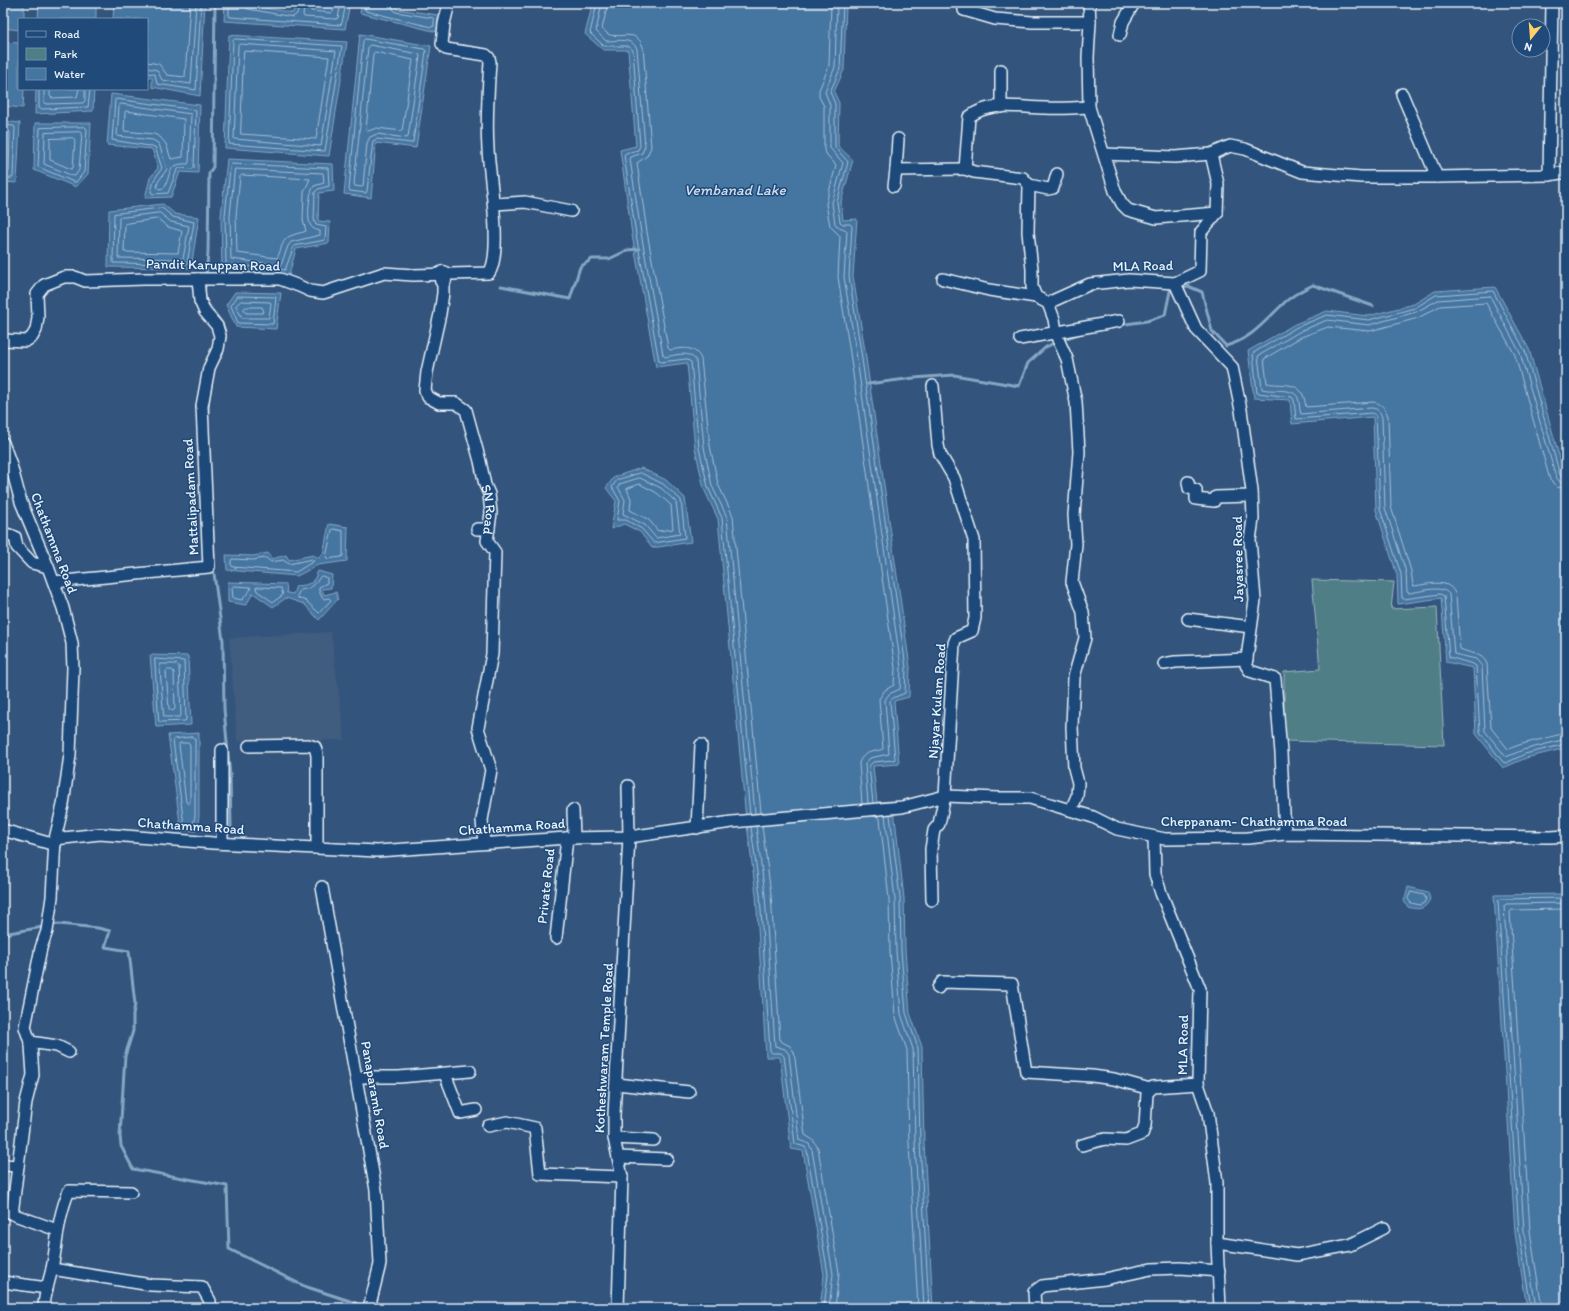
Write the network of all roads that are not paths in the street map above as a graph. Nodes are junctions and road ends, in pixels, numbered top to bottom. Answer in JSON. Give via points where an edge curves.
{"nodes":[{"id":1,"x":449,"y":3,"type":"edge"},
{"id":2,"x":962,"y":3,"type":"edge"},
{"id":3,"x":1089,"y":3,"type":"edge"},
{"id":4,"x":1134,"y":3,"type":"edge"},
{"id":5,"x":1552,"y":3,"type":"edge"},
{"id":6,"x":1090,"y":22,"type":"junction"},
{"id":7,"x":1120,"y":35,"type":"dead end"},
{"id":8,"x":1001,"y":70,"type":"dead end"},
{"id":9,"x":1402,"y":94,"type":"dead end"},
{"id":10,"x":1001,"y":106,"type":"junction"},
{"id":11,"x":1089,"y":107,"type":"junction"},
{"id":12,"x":898,"y":139,"type":"dead end"},
{"id":13,"x":1104,"y":154,"type":"junction"},
{"id":14,"x":1211,"y":154,"type":"junction"},
{"id":15,"x":965,"y":169,"type":"junction"},
{"id":16,"x":896,"y":170,"type":"junction"},
{"id":17,"x":1566,"y":172,"type":"edge"},
{"id":18,"x":1056,"y":174,"type":"dead end"},
{"id":19,"x":1548,"y":174,"type":"junction"},
{"id":20,"x":1437,"y":177,"type":"junction"},
{"id":21,"x":894,"y":186,"type":"dead end"},
{"id":22,"x":1029,"y":186,"type":"junction"},
{"id":23,"x":494,"y":204,"type":"junction"},
{"id":24,"x":571,"y":211,"type":"dead end"},
{"id":25,"x":1217,"y":213,"type":"junction"},
{"id":26,"x":443,"y":277,"type":"junction"},
{"id":27,"x":199,"y":279,"type":"junction"},
{"id":28,"x":943,"y":279,"type":"dead end"},
{"id":29,"x":1175,"y":283,"type":"junction"},
{"id":30,"x":1036,"y":297,"type":"junction"},
{"id":31,"x":1048,"y":303,"type":"junction"},
{"id":32,"x":1119,"y":321,"type":"dead end"},
{"id":33,"x":1058,"y":338,"type":"junction"},
{"id":34,"x":1020,"y":339,"type":"dead end"},
{"id":35,"x":3,"y":340,"type":"edge"},
{"id":36,"x":933,"y":386,"type":"dead end"},
{"id":37,"x":3,"y":443,"type":"edge"},
{"id":38,"x":7,"y":465,"type":"edge"},
{"id":39,"x":1188,"y":482,"type":"dead end"},
{"id":40,"x":1252,"y":496,"type":"junction"},
{"id":41,"x":477,"y":528,"type":"dead end"},
{"id":42,"x":489,"y":529,"type":"junction"},
{"id":43,"x":3,"y":533,"type":"edge"},
{"id":44,"x":48,"y":567,"type":"junction"},
{"id":45,"x":54,"y":582,"type":"junction"},
{"id":46,"x":1188,"y":619,"type":"dead end"},
{"id":47,"x":1251,"y":627,"type":"junction"},
{"id":48,"x":1247,"y":659,"type":"junction"},
{"id":49,"x":1164,"y":664,"type":"dead end"},
{"id":50,"x":701,"y":745,"type":"dead end"},
{"id":51,"x":249,"y":746,"type":"dead end"},
{"id":52,"x":222,"y":750,"type":"dead end"},
{"id":53,"x":628,"y":786,"type":"dead end"},
{"id":54,"x":945,"y":796,"type":"junction"},
{"id":55,"x":573,"y":810,"type":"dead end"},
{"id":56,"x":1072,"y":810,"type":"junction"},
{"id":57,"x":732,"y":822,"type":"joint"},
{"id":58,"x":697,"y":828,"type":"junction"},
{"id":59,"x":3,"y":830,"type":"edge"},
{"id":60,"x":1285,"y":834,"type":"junction"},
{"id":61,"x":1566,"y":836,"type":"edge"},
{"id":62,"x":629,"y":837,"type":"junction"},
{"id":63,"x":1154,"y":837,"type":"junction"},
{"id":64,"x":570,"y":838,"type":"junction"},
{"id":65,"x":55,"y":842,"type":"junction"},
{"id":66,"x":222,"y":843,"type":"junction"},
{"id":67,"x":484,"y":843,"type":"junction"},
{"id":68,"x":317,"y":848,"type":"junction"},
{"id":69,"x":322,"y":888,"type":"dead end"},
{"id":70,"x":932,"y":900,"type":"dead end"},
{"id":71,"x":556,"y":938,"type":"dead end"},
{"id":72,"x":938,"y":988,"type":"dead end"},
{"id":73,"x":30,"y":1042,"type":"junction"},
{"id":74,"x":69,"y":1052,"type":"dead end"},
{"id":75,"x":470,"y":1071,"type":"dead end"},
{"id":76,"x":445,"y":1074,"type":"junction"},
{"id":77,"x":356,"y":1077,"type":"junction"},
{"id":78,"x":617,"y":1084,"type":"junction"},
{"id":79,"x":1198,"y":1084,"type":"junction"},
{"id":80,"x":1150,"y":1089,"type":"junction"},
{"id":81,"x":689,"y":1092,"type":"dead end"},
{"id":82,"x":476,"y":1110,"type":"dead end"},
{"id":83,"x":488,"y":1126,"type":"dead end"},
{"id":84,"x":614,"y":1138,"type":"junction"},
{"id":85,"x":654,"y":1140,"type":"dead end"},
{"id":86,"x":1082,"y":1145,"type":"dead end"},
{"id":87,"x":618,"y":1157,"type":"junction"},
{"id":88,"x":667,"y":1159,"type":"dead end"},
{"id":89,"x":3,"y":1165,"type":"edge"},
{"id":90,"x":18,"y":1166,"type":"junction"},
{"id":91,"x":622,"y":1177,"type":"junction"},
{"id":92,"x":131,"y":1192,"type":"dead end"},
{"id":93,"x":1384,"y":1228,"type":"dead end"},
{"id":94,"x":57,"y":1230,"type":"junction"},
{"id":95,"x":1217,"y":1242,"type":"junction"},
{"id":96,"x":52,"y":1269,"type":"junction"},
{"id":97,"x":1219,"y":1271,"type":"junction"},
{"id":98,"x":3,"y":1282,"type":"edge"},
{"id":99,"x":47,"y":1288,"type":"junction"},
{"id":100,"x":44,"y":1308,"type":"edge"},
{"id":101,"x":210,"y":1308,"type":"edge"},
{"id":102,"x":370,"y":1308,"type":"edge"},
{"id":103,"x":618,"y":1308,"type":"edge"},
{"id":104,"x":1035,"y":1308,"type":"edge"},
{"id":105,"x":1220,"y":1308,"type":"edge"}],
"edges":[{"from":1,"to":23,"type":"street","name":"Pandit Karuppan Road","via":[[442,44],[446,49],[486,55],[489,58],[488,148]]},
{"from":2,"to":6,"type":"street","via":[[964,10],[995,19]]},
{"from":3,"to":6,"type":"street"},
{"from":4,"to":7,"type":"street"},
{"from":5,"to":19,"type":"street"},
{"from":6,"to":11,"type":"street"},
{"from":8,"to":10,"type":"street"},
{"from":9,"to":20,"type":"street"},
{"from":10,"to":11,"type":"street"},
{"from":10,"to":15,"type":"street","via":[[990,107],[969,117]]},
{"from":11,"to":13,"type":"street"},
{"from":12,"to":16,"type":"street"},
{"from":13,"to":14,"type":"street","via":[[1175,157]]},
{"from":13,"to":25,"type":"street","via":[[1115,191],[1128,210],[1156,218]]},
{"from":14,"to":20,"type":"street","via":[[1230,146],[1302,172],[1361,177]]},
{"from":14,"to":25,"type":"street","via":[[1218,184]]},
{"from":15,"to":16,"type":"street"},
{"from":15,"to":22,"type":"street","via":[[1023,178]]},
{"from":16,"to":21,"type":"street"},
{"from":17,"to":19,"type":"street"},
{"from":18,"to":22,"type":"street","via":[[1053,188]]},
{"from":19,"to":20,"type":"street"},
{"from":22,"to":30,"type":"street","via":[[1028,232],[1032,287]]},
{"from":23,"to":24,"type":"street","via":[[525,202]]},
{"from":23,"to":26,"type":"street","name":"Pandit Karuppan Road","via":[[493,268],[489,273]]},
{"from":25,"to":29,"type":"street","name":"MLA Road","via":[[1201,232],[1200,271]]},
{"from":26,"to":27,"type":"street","name":"Pandit Karuppan Road","via":[[384,273],[323,293],[310,291],[280,279]]},
{"from":26,"to":42,"type":"street","name":"SN Road","via":[[442,300],[425,390],[428,397],[438,403],[456,403],[466,410],[470,433],[489,494]]},
{"from":27,"to":35,"type":"street","name":"Pandit Karuppan Road","via":[[85,281],[75,277],[64,277],[44,285],[37,294],[38,317],[32,338],[26,341]]},
{"from":27,"to":45,"type":"street","name":"Mattalipadam Road","via":[[200,301],[205,312],[217,326],[220,336],[218,349],[209,368],[202,406],[209,567]]},
{"from":28,"to":30,"type":"street","via":[[989,290]]},
{"from":29,"to":31,"type":"street","name":"MLA Road","via":[[1129,280],[1090,284]]},
{"from":29,"to":40,"type":"street","name":"Jayasree Road","via":[[1196,329],[1232,367],[1241,410]]},
{"from":30,"to":31,"type":"street"},
{"from":31,"to":33,"type":"street"},
{"from":32,"to":33,"type":"street"},
{"from":33,"to":34,"type":"street"},
{"from":33,"to":56,"type":"street","via":[[1067,359],[1076,402],[1079,452],[1072,582],[1083,612],[1086,638],[1074,677],[1072,728],[1074,768],[1078,783]]},
{"from":36,"to":54,"type":"street","name":"Njayar Kulam Road","via":[[940,454],[954,478],[974,540],[975,618],[972,631],[956,638],[954,643]]},
{"from":37,"to":38,"type":"street","name":"Chathamma Road"},
{"from":38,"to":44,"type":"street","name":"Chathamma Road"},
{"from":39,"to":40,"type":"street","via":[[1189,488],[1196,490],[1196,499],[1214,502],[1216,497]]},
{"from":40,"to":47,"type":"street","name":"Jayasree Road","via":[[1253,519],[1250,540],[1255,600]]},
{"from":41,"to":42,"type":"street"},
{"from":42,"to":67,"type":"street","name":"SN Road","via":[[487,541],[495,552],[492,654],[478,728],[491,770],[482,820]]},
{"from":43,"to":44,"type":"street","via":[[15,537],[17,547],[32,562]]},
{"from":44,"to":45,"type":"street","name":"Chathamma Road"},
{"from":45,"to":65,"type":"street","name":"Chathamma Road","via":[[72,643],[73,668],[70,755]]},
{"from":46,"to":47,"type":"street"},
{"from":47,"to":48,"type":"street","name":"Jayasree Road"},
{"from":48,"to":49,"type":"street"},
{"from":48,"to":60,"type":"street","via":[[1246,665],[1250,671],[1275,679]]},
{"from":50,"to":58,"type":"street"},
{"from":51,"to":68,"type":"street","via":[[315,747]]},
{"from":52,"to":66,"type":"street"},
{"from":53,"to":62,"type":"street","name":"Kotheshwaram Temple Road"},
{"from":54,"to":56,"type":"street","name":"Cheppanam- Chathamma Road","via":[[1030,798]]},
{"from":54,"to":57,"type":"street","name":"Cheppanam- Chathamma Road","via":[[902,807]]},
{"from":54,"to":70,"type":"street","via":[[931,849]]},
{"from":55,"to":64,"type":"street","name":"Private Road"},
{"from":56,"to":63,"type":"street","name":"Cheppanam- Chathamma Road","via":[[1117,829]]},
{"from":57,"to":58,"type":"street","name":"Chathamma Road"},
{"from":58,"to":62,"type":"street","name":"Chathamma Road"},
{"from":59,"to":65,"type":"street"},
{"from":60,"to":61,"type":"street","name":"Cheppanam- Chathamma Road"},
{"from":60,"to":63,"type":"street","name":"Cheppanam- Chathamma Road","via":[[1241,838]]},
{"from":62,"to":64,"type":"street","name":"Chathamma Road"},
{"from":62,"to":78,"type":"street","name":"Kotheshwaram Temple Road"},
{"from":63,"to":79,"type":"street","name":"MLA Road","via":[[1155,874],[1200,989]]},
{"from":64,"to":67,"type":"street","name":"Chathamma Road"},
{"from":64,"to":71,"type":"street","name":"Private Road"},
{"from":65,"to":66,"type":"street","name":"Chathamma Road","via":[[100,834]]},
{"from":65,"to":73,"type":"street","via":[[47,931],[41,948],[26,1027]]},
{"from":66,"to":68,"type":"street","name":"Chathamma Road"},
{"from":67,"to":68,"type":"street","name":"Chathamma Road","via":[[377,851]]},
{"from":69,"to":77,"type":"street","name":"Panaparamb Road"},
{"from":72,"to":80,"type":"street","via":[[942,982],[1012,984],[1026,1072],[1114,1079]]},
{"from":73,"to":74,"type":"street","via":[[57,1046]]},
{"from":73,"to":90,"type":"street","via":[[32,1075]]},
{"from":75,"to":76,"type":"street"},
{"from":76,"to":77,"type":"street","via":[[399,1078]]},
{"from":76,"to":82,"type":"street","via":[[460,1113]]},
{"from":77,"to":102,"type":"street","name":"Panaparamb Road","via":[[376,1190],[380,1264]]},
{"from":78,"to":81,"type":"street"},
{"from":78,"to":84,"type":"street","name":"Kotheshwaram Temple Road"},
{"from":79,"to":80,"type":"street"},
{"from":79,"to":95,"type":"street","name":"MLA Road","via":[[1208,1113],[1217,1183]]},
{"from":80,"to":86,"type":"street","via":[[1147,1093],[1145,1126],[1142,1134],[1126,1140],[1105,1139]]},
{"from":83,"to":91,"type":"street","via":[[507,1122],[536,1128],[540,1174]]},
{"from":84,"to":85,"type":"street"},
{"from":84,"to":87,"type":"street","name":"Kotheshwaram Temple Road"},
{"from":87,"to":88,"type":"street"},
{"from":87,"to":91,"type":"street","name":"Kotheshwaram Temple Road"},
{"from":89,"to":90,"type":"street"},
{"from":90,"to":94,"type":"street","via":[[12,1214]]},
{"from":91,"to":103,"type":"street","name":"Kotheshwaram Temple Road"},
{"from":92,"to":94,"type":"street","via":[[70,1191]]},
{"from":93,"to":95,"type":"street","via":[[1350,1245],[1297,1255]]},
{"from":94,"to":96,"type":"street"},
{"from":95,"to":97,"type":"street","name":"MLA Road"},
{"from":96,"to":99,"type":"street"},
{"from":96,"to":101,"type":"street","via":[[151,1285],[202,1287],[210,1301]]},
{"from":97,"to":104,"type":"street","via":[[1151,1269],[1105,1279],[1042,1286],[1034,1292]]},
{"from":97,"to":105,"type":"street","name":"MLA Road"},
{"from":98,"to":99,"type":"street"},
{"from":99,"to":100,"type":"street"}]}
